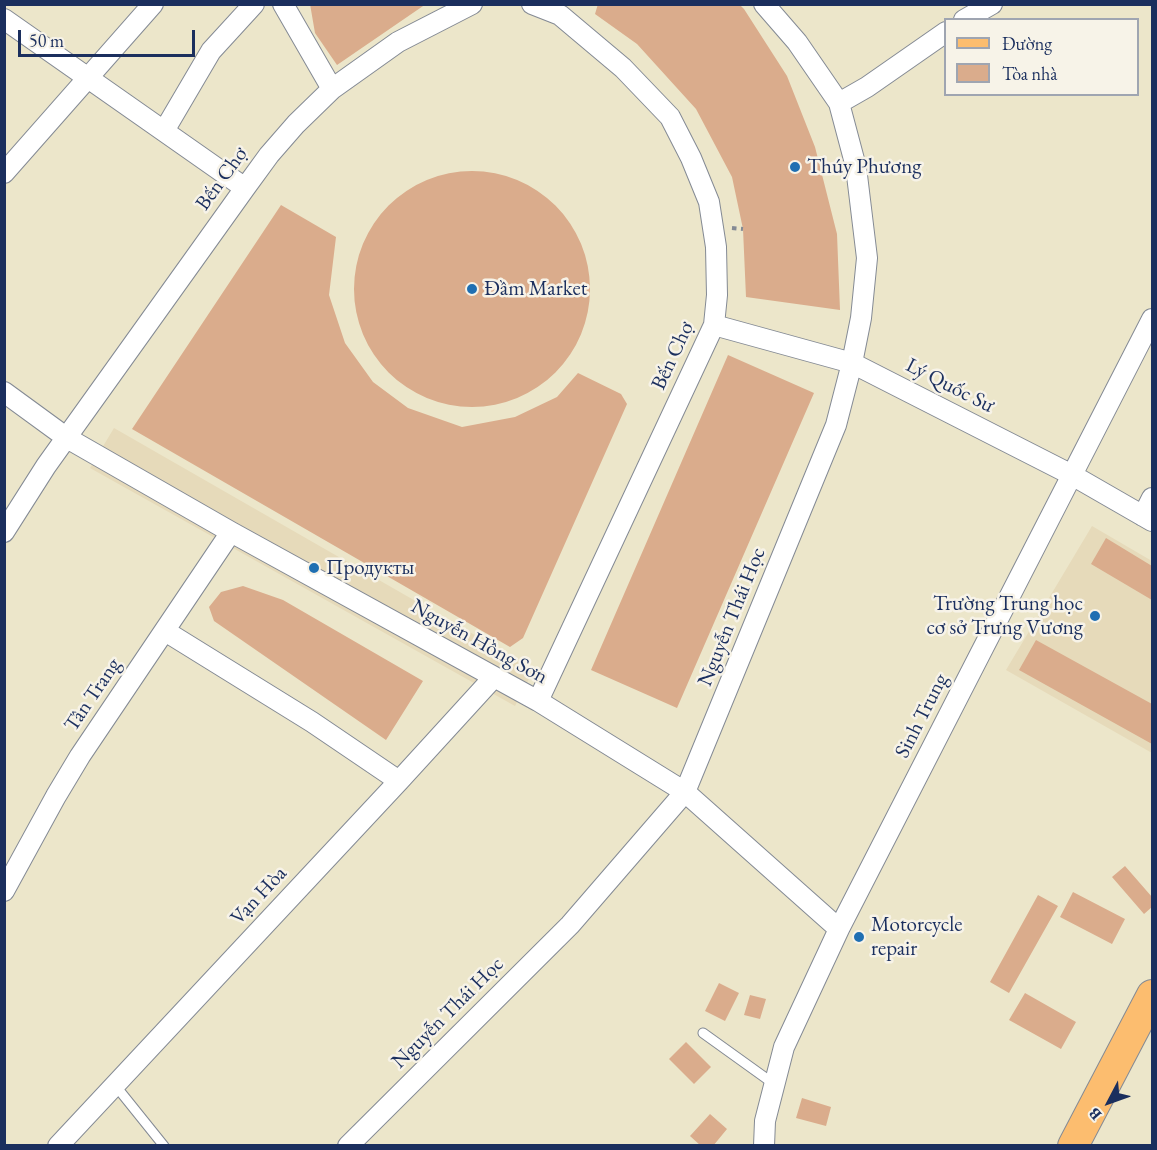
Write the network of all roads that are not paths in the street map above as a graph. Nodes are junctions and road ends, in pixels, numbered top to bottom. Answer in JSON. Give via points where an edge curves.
{"nodes":[{"id":1,"x":153,"y":4,"type":"edge"},
{"id":2,"x":254,"y":4,"type":"edge"},
{"id":3,"x":283,"y":4,"type":"edge"},
{"id":4,"x":472,"y":4,"type":"edge"},
{"id":5,"x":532,"y":4,"type":"edge"},
{"id":6,"x":765,"y":4,"type":"edge"},
{"id":7,"x":992,"y":4,"type":"edge"},
{"id":8,"x":562,"y":10,"type":"edge"},
{"id":9,"x":968,"y":18,"type":"edge"},
{"id":10,"x":4,"y":19,"type":"edge"},
{"id":11,"x":944,"y":33,"type":"edge"},
{"id":12,"x":89,"y":78,"type":"junction"},
{"id":13,"x":332,"y":89,"type":"junction"},
{"id":14,"x":839,"y":104,"type":"junction"},
{"id":15,"x":164,"y":131,"type":"junction"},
{"id":16,"x":4,"y":173,"type":"edge"},
{"id":17,"x":245,"y":188,"type":"junction"},
{"id":18,"x":1152,"y":319,"type":"edge"},
{"id":19,"x":714,"y":325,"type":"junction"},
{"id":20,"x":852,"y":363,"type":"junction"},
{"id":21,"x":4,"y":392,"type":"edge"},
{"id":22,"x":67,"y":438,"type":"junction"},
{"id":23,"x":1072,"y":475,"type":"junction"},
{"id":24,"x":1152,"y":498,"type":"edge"},
{"id":25,"x":1148,"y":518,"type":"edge"},
{"id":26,"x":4,"y":532,"type":"edge"},
{"id":27,"x":231,"y":532,"type":"junction"},
{"id":28,"x":165,"y":631,"type":"junction"},
{"id":29,"x":494,"y":677,"type":"junction"},
{"id":30,"x":538,"y":701,"type":"junction"},
{"id":31,"x":399,"y":781,"type":"junction"},
{"id":32,"x":685,"y":792,"type":"junction"},
{"id":33,"x":4,"y":891,"type":"edge"},
{"id":34,"x":839,"y":929,"type":"junction"},
{"id":35,"x":1152,"y":995,"type":"edge"},
{"id":36,"x":703,"y":1033,"type":"dead end"},
{"id":37,"x":774,"y":1084,"type":"junction"},
{"id":38,"x":115,"y":1085,"type":"junction"},
{"id":39,"x":58,"y":1146,"type":"edge"},
{"id":40,"x":164,"y":1146,"type":"edge"},
{"id":41,"x":348,"y":1146,"type":"edge"},
{"id":42,"x":764,"y":1146,"type":"edge"},
{"id":43,"x":1073,"y":1146,"type":"edge"}],
"edges":[{"from":1,"to":12,"type":"street"},
{"from":2,"to":15,"type":"street","via":[[211,51]]},
{"from":3,"to":13,"type":"street"},
{"from":4,"to":13,"type":"street","name":"Bến Chợ","via":[[398,42]]},
{"from":5,"to":8,"type":"street","name":"Bến Chợ"},
{"from":6,"to":14,"type":"street","name":"Nguyễn Thái Học","via":[[797,42]]},
{"from":7,"to":9,"type":"street"},
{"from":8,"to":19,"type":"street","name":"Bến Chợ","via":[[670,117],[691,158],[709,202],[716,247]]},
{"from":10,"to":12,"type":"street"},
{"from":11,"to":14,"type":"street"},
{"from":12,"to":15,"type":"street"},
{"from":12,"to":16,"type":"street"},
{"from":13,"to":17,"type":"street","name":"Bến Chợ","via":[[296,124]]},
{"from":14,"to":20,"type":"street","name":"Nguyễn Thái Học","via":[[856,167],[867,258]]},
{"from":15,"to":17,"type":"street"},
{"from":17,"to":22,"type":"street","name":"Bến Chợ"},
{"from":18,"to":23,"type":"street","name":"Sinh Trung"},
{"from":19,"to":20,"type":"street","name":"Lý Quốc Sư"},
{"from":19,"to":30,"type":"street","name":"Bến Chợ"},
{"from":20,"to":23,"type":"street","name":"Lý Quốc Sư"},
{"from":20,"to":32,"type":"street","name":"Nguyễn Thái Học","via":[[836,425]]},
{"from":21,"to":22,"type":"street","name":"Nguyễn Hồng Sơn"},
{"from":22,"to":26,"type":"street","name":"Bến Chợ"},
{"from":22,"to":27,"type":"street","name":"Nguyễn Hồng Sơn"},
{"from":23,"to":25,"type":"street","name":"Lý Quốc Sư"},
{"from":23,"to":34,"type":"street","name":"Sinh Trung"},
{"from":24,"to":25,"type":"street"},
{"from":27,"to":28,"type":"street","name":"Tân Trang"},
{"from":27,"to":29,"type":"street","name":"Nguyễn Hồng Sơn"},
{"from":28,"to":31,"type":"street"},
{"from":28,"to":33,"type":"street","name":"Tân Trang","via":[[74,766]]},
{"from":29,"to":30,"type":"street","name":"Nguyễn Hồng Sơn"},
{"from":29,"to":31,"type":"street","name":"Vạn Hòa"},
{"from":30,"to":32,"type":"street","name":"Nguyễn Hồng Sơn"},
{"from":31,"to":38,"type":"street","name":"Vạn Hòa"},
{"from":32,"to":34,"type":"street","name":"Nguyễn Hồng Sơn"},
{"from":32,"to":41,"type":"street","name":"Nguyễn Thái Học","via":[[570,925]]},
{"from":34,"to":37,"type":"street","name":"Sinh Trung","via":[[784,1047]]},
{"from":35,"to":43,"type":"main road"},
{"from":36,"to":37,"type":"lane"},
{"from":37,"to":42,"type":"street","name":"Sinh Trung"},
{"from":38,"to":39,"type":"street","name":"Vạn Hòa"},
{"from":38,"to":40,"type":"lane"}]}
